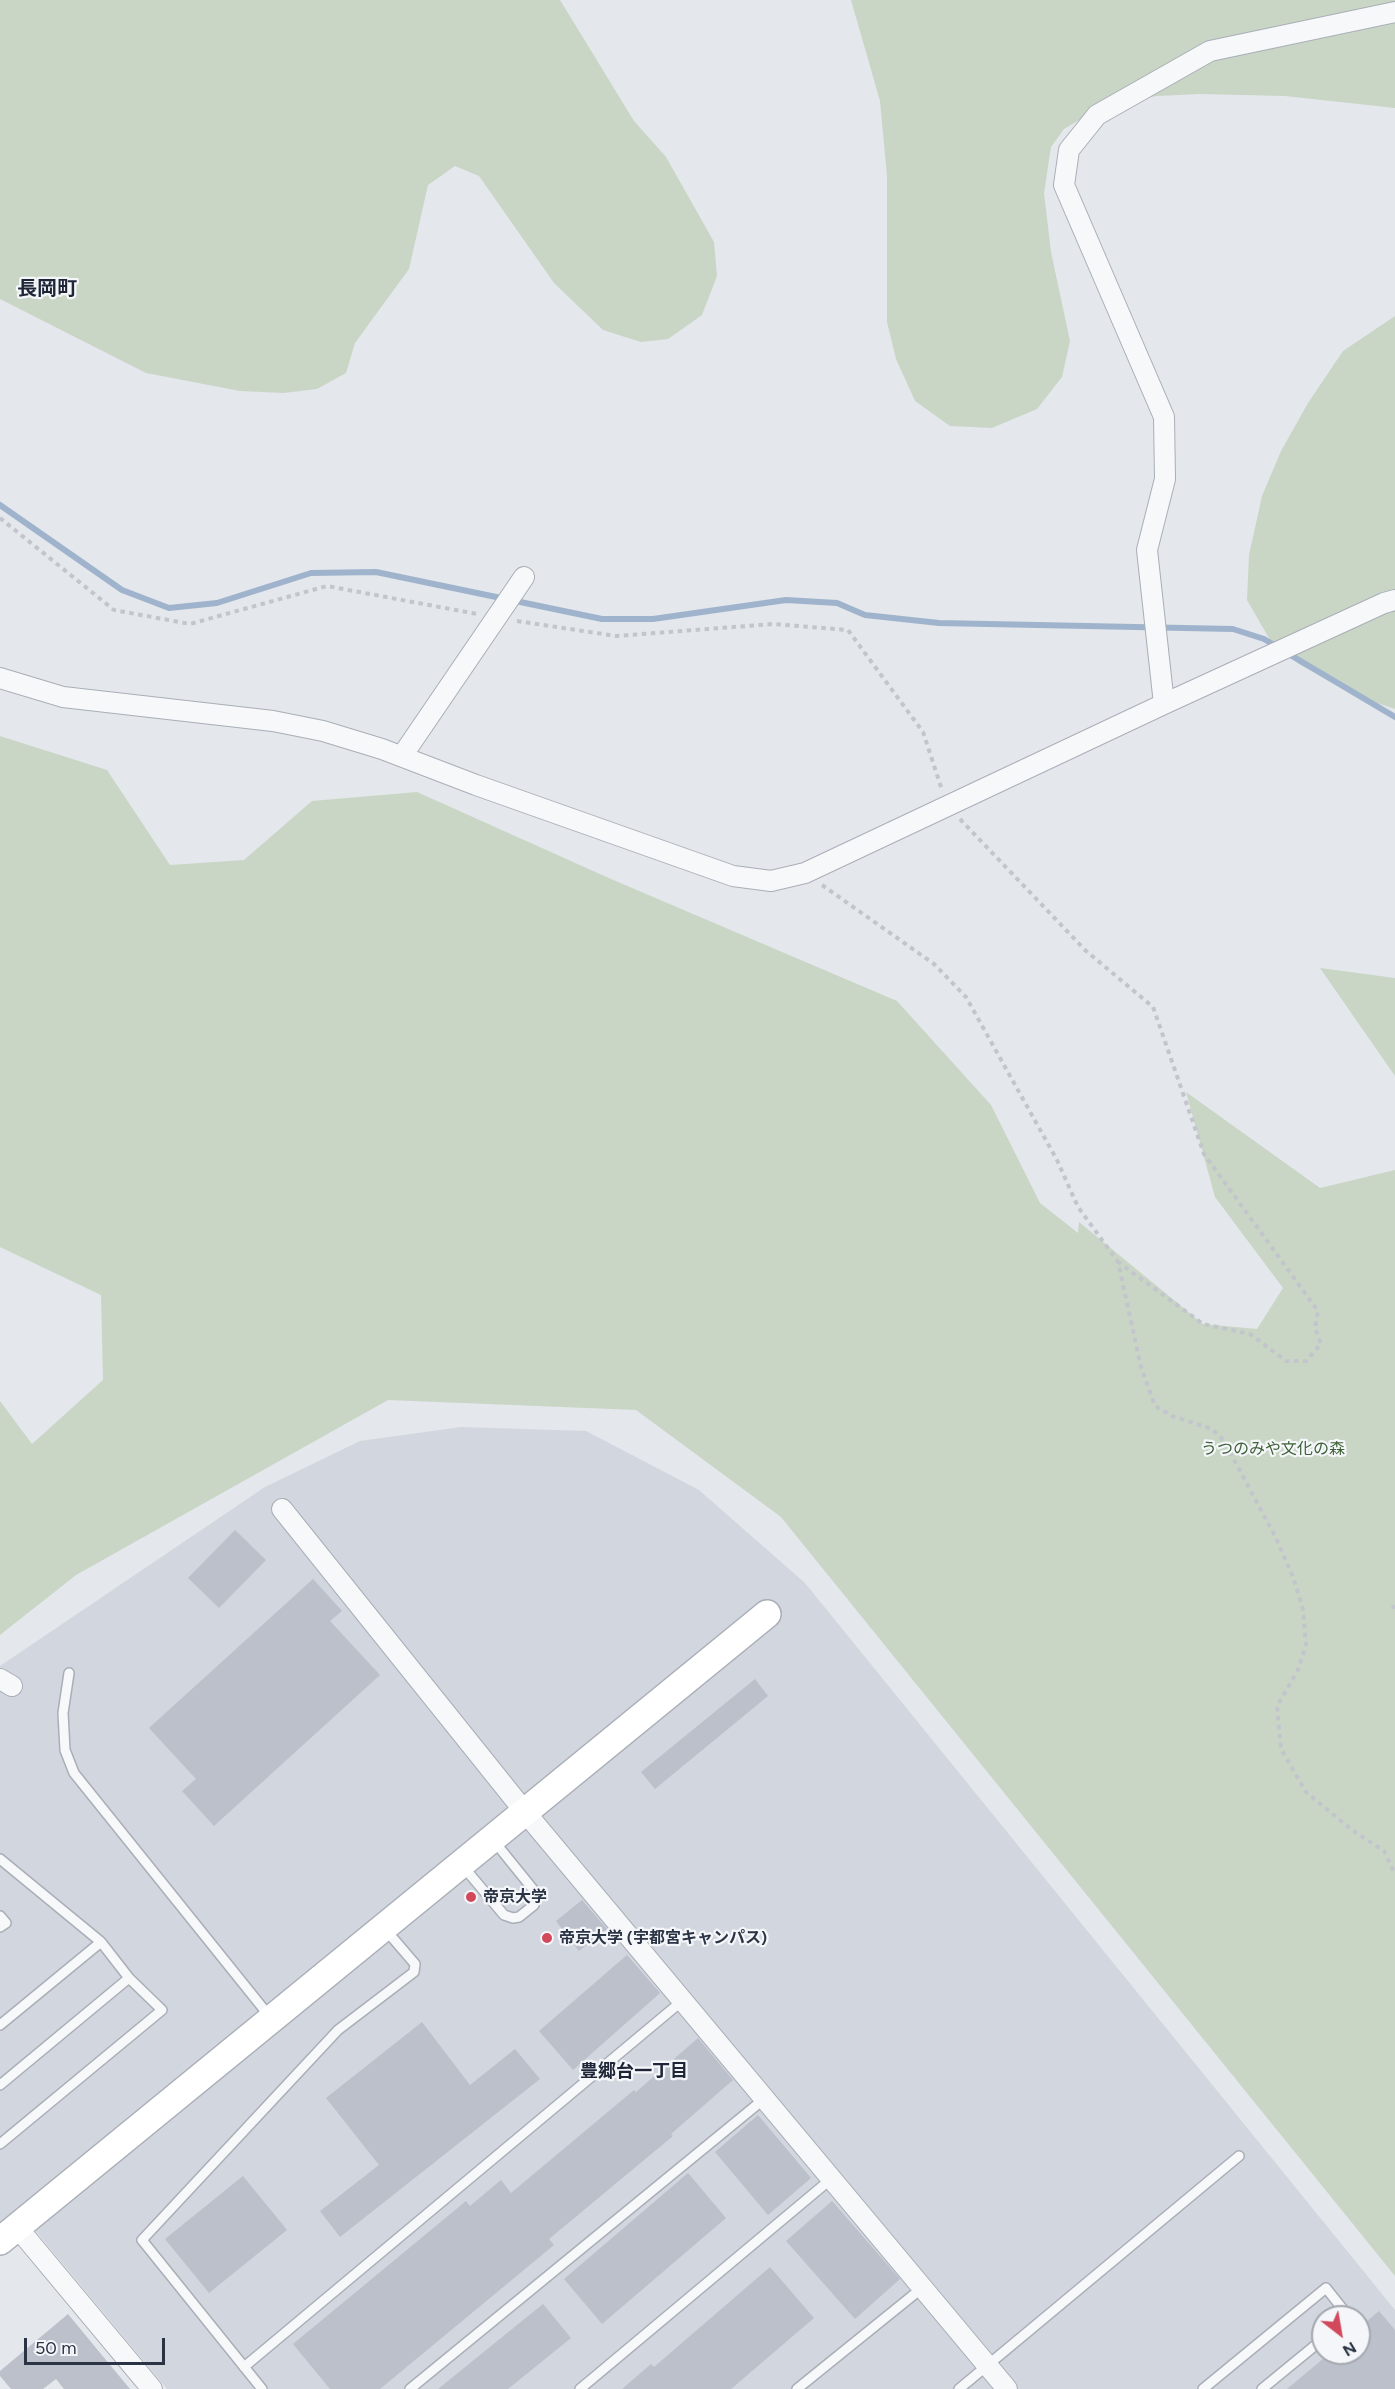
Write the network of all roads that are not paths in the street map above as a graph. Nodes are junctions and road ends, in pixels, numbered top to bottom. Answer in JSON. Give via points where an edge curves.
{"nodes":[{"id":1,"x":1395,"y":12,"type":"edge"},
{"id":2,"x":524,"y":577,"type":"dead end"},
{"id":3,"x":1395,"y":600,"type":"edge"},
{"id":4,"x":0,"y":678,"type":"edge"},
{"id":5,"x":1164,"y":704,"type":"junction"},
{"id":6,"x":402,"y":756,"type":"junction"},
{"id":7,"x":282,"y":1509,"type":"dead end"},
{"id":8,"x":766,"y":1614,"type":"dead end"},
{"id":9,"x":69,"y":1673,"type":"dead end"},
{"id":10,"x":525,"y":1812,"type":"junction"},
{"id":11,"x":492,"y":1839,"type":"junction"},
{"id":12,"x":0,"y":1859,"type":"edge"},
{"id":13,"x":461,"y":1864,"type":"junction"},
{"id":14,"x":0,"y":1916,"type":"edge"},
{"id":15,"x":0,"y":1927,"type":"edge"},
{"id":16,"x":383,"y":1928,"type":"junction"},
{"id":17,"x":101,"y":1942,"type":"junction"},
{"id":18,"x":129,"y":1978,"type":"junction"},
{"id":19,"x":682,"y":2001,"type":"junction"},
{"id":20,"x":272,"y":2019,"type":"junction"},
{"id":21,"x":0,"y":2025,"type":"edge"},
{"id":22,"x":0,"y":2085,"type":"edge"},
{"id":23,"x":764,"y":2099,"type":"junction"},
{"id":24,"x":0,"y":2144,"type":"edge"},
{"id":25,"x":1239,"y":2156,"type":"dead end"},
{"id":26,"x":831,"y":2180,"type":"junction"},
{"id":27,"x":9,"y":2234,"type":"edge"},
{"id":28,"x":922,"y":2288,"type":"junction"},
{"id":29,"x":1339,"y":2305,"type":"edge"},
{"id":30,"x":1311,"y":2349,"type":"edge"},
{"id":31,"x":987,"y":2366,"type":"junction"},
{"id":32,"x":244,"y":2367,"type":"junction"},
{"id":33,"x":152,"y":2389,"type":"edge"},
{"id":34,"x":262,"y":2389,"type":"edge"},
{"id":35,"x":410,"y":2389,"type":"edge"},
{"id":36,"x":580,"y":2389,"type":"edge"},
{"id":37,"x":798,"y":2389,"type":"edge"},
{"id":38,"x":959,"y":2389,"type":"edge"},
{"id":39,"x":1007,"y":2389,"type":"edge"},
{"id":40,"x":1203,"y":2389,"type":"edge"},
{"id":41,"x":1262,"y":2389,"type":"edge"}],
"edges":[{"from":1,"to":5,"type":"street","via":[[1210,51],[1096,115],[1069,150],[1064,185],[1164,417],[1165,479],[1147,550]]},
{"from":2,"to":6,"type":"street"},
{"from":3,"to":5,"type":"street"},
{"from":4,"to":6,"type":"street","via":[[63,697],[273,721],[323,731]]},
{"from":5,"to":6,"type":"street","via":[[805,873],[771,881],[733,876]]},
{"from":7,"to":10,"type":"street"},
{"from":8,"to":10,"type":"street"},
{"from":9,"to":20,"type":"lane","via":[[63,1713],[65,1750],[74,1773]]},
{"from":10,"to":11,"type":"street"},
{"from":10,"to":19,"type":"street"},
{"from":11,"to":13,"type":"street"},
{"from":11,"to":13,"type":"lane","via":[[534,1889],[534,1905],[519,1917],[508,1917]]},
{"from":12,"to":17,"type":"lane"},
{"from":13,"to":16,"type":"street"},
{"from":14,"to":15,"type":"lane","via":[[6,1923]]},
{"from":16,"to":20,"type":"street"},
{"from":16,"to":32,"type":"lane","via":[[415,1964],[414,1972],[338,2030],[142,2241]]},
{"from":17,"to":18,"type":"lane"},
{"from":17,"to":21,"type":"lane"},
{"from":18,"to":22,"type":"lane"},
{"from":18,"to":24,"type":"lane","via":[[162,2010]]},
{"from":19,"to":23,"type":"street"},
{"from":19,"to":32,"type":"lane"},
{"from":20,"to":27,"type":"street"},
{"from":23,"to":26,"type":"street"},
{"from":23,"to":35,"type":"lane"},
{"from":25,"to":31,"type":"lane"},
{"from":26,"to":28,"type":"street"},
{"from":26,"to":36,"type":"lane"},
{"from":27,"to":33,"type":"street"},
{"from":28,"to":31,"type":"street"},
{"from":28,"to":37,"type":"lane"},
{"from":29,"to":40,"type":"lane","via":[[1326,2288]]},
{"from":30,"to":41,"type":"lane"},
{"from":31,"to":38,"type":"lane"},
{"from":31,"to":39,"type":"street"},
{"from":32,"to":34,"type":"lane"}]}
